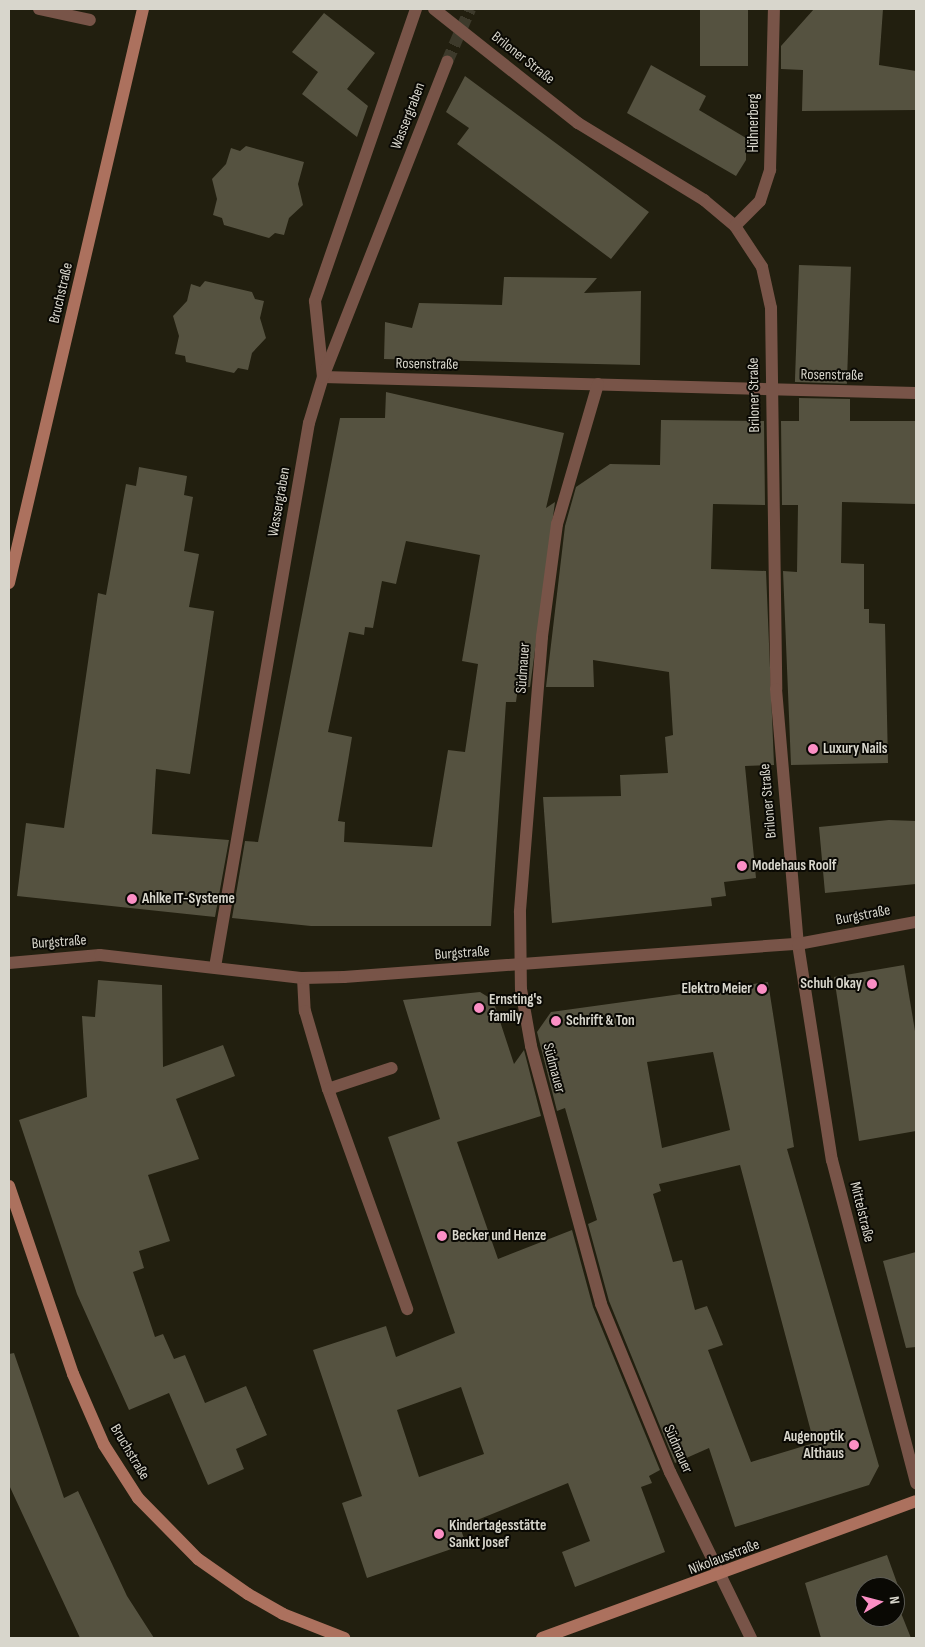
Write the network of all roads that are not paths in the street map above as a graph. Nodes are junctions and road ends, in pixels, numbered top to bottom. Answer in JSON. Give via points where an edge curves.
{"nodes":[{"id":1,"x":39,"y":9,"type":"edge"},
{"id":2,"x":143,"y":9,"type":"edge"},
{"id":3,"x":416,"y":9,"type":"edge"},
{"id":4,"x":434,"y":9,"type":"edge"},
{"id":5,"x":774,"y":9,"type":"edge"},
{"id":6,"x":90,"y":20,"type":"dead end"},
{"id":7,"x":447,"y":62,"type":"tunnel mouth"},
{"id":8,"x":735,"y":226,"type":"junction"},
{"id":9,"x":323,"y":377,"type":"junction"},
{"id":10,"x":598,"y":384,"type":"junction"},
{"id":11,"x":770,"y":390,"type":"junction"},
{"id":12,"x":916,"y":392,"type":"edge"},
{"id":13,"x":9,"y":583,"type":"edge"},
{"id":14,"x":916,"y":922,"type":"edge"},
{"id":15,"x":798,"y":944,"type":"junction"},
{"id":16,"x":9,"y":962,"type":"edge"},
{"id":17,"x":519,"y":966,"type":"junction"},
{"id":18,"x":215,"y":967,"type":"junction"},
{"id":19,"x":303,"y":978,"type":"junction"},
{"id":20,"x":392,"y":1068,"type":"dead end"},
{"id":21,"x":328,"y":1090,"type":"junction"},
{"id":22,"x":9,"y":1186,"type":"edge"},
{"id":23,"x":406,"y":1309,"type":"dead end"},
{"id":24,"x":916,"y":1483,"type":"edge"},
{"id":25,"x":916,"y":1501,"type":"edge"},
{"id":26,"x":721,"y":1576,"type":"junction"},
{"id":27,"x":344,"y":1638,"type":"edge"},
{"id":28,"x":542,"y":1638,"type":"edge"},
{"id":29,"x":751,"y":1638,"type":"edge"}],
"edges":[{"from":1,"to":6,"type":"street"},
{"from":2,"to":13,"type":"main road","name":"Bruchstraße"},
{"from":3,"to":9,"type":"street","via":[[315,301]]},
{"from":4,"to":8,"type":"street","name":"Briloner Straße","via":[[578,123],[704,200]]},
{"from":5,"to":8,"type":"street","name":"Hühnerberg","via":[[770,170],[760,201]]},
{"from":7,"to":9,"type":"street","name":"Wassergraben"},
{"from":8,"to":11,"type":"street","name":"Briloner Straße","via":[[758,261],[767,284]]},
{"from":9,"to":10,"type":"street","name":"Rosenstraße"},
{"from":9,"to":18,"type":"street","name":"Wassergraben","via":[[309,424]]},
{"from":10,"to":11,"type":"street","name":"Rosenstraße"},
{"from":10,"to":17,"type":"street","name":"Südmauer","via":[[558,524],[543,628]]},
{"from":11,"to":12,"type":"street","name":"Rosenstraße"},
{"from":11,"to":15,"type":"street","name":"Briloner Straße","via":[[776,689]]},
{"from":14,"to":15,"type":"street","name":"Burgstraße"},
{"from":15,"to":17,"type":"street","name":"Burgstraße"},
{"from":15,"to":24,"type":"street","name":"Mittelstraße","via":[[832,1160]]},
{"from":16,"to":18,"type":"street","name":"Burgstraße","via":[[100,955]]},
{"from":17,"to":19,"type":"street","name":"Burgstraße"},
{"from":17,"to":26,"type":"street","name":"Südmauer","via":[[531,1046],[601,1304],[636,1394]]},
{"from":18,"to":19,"type":"street","name":"Burgstraße"},
{"from":19,"to":21,"type":"street","via":[[305,1012]]},
{"from":20,"to":21,"type":"street"},
{"from":21,"to":23,"type":"street"},
{"from":22,"to":27,"type":"main road","name":"Bruchstraße","via":[[72,1374],[104,1445],[138,1498],[198,1559],[248,1594],[283,1614]]},
{"from":25,"to":26,"type":"main road","name":"Nikolausstraße"},
{"from":26,"to":28,"type":"main road","name":"Nikolausstraße"},
{"from":26,"to":29,"type":"street","name":"Südmauer"}]}
